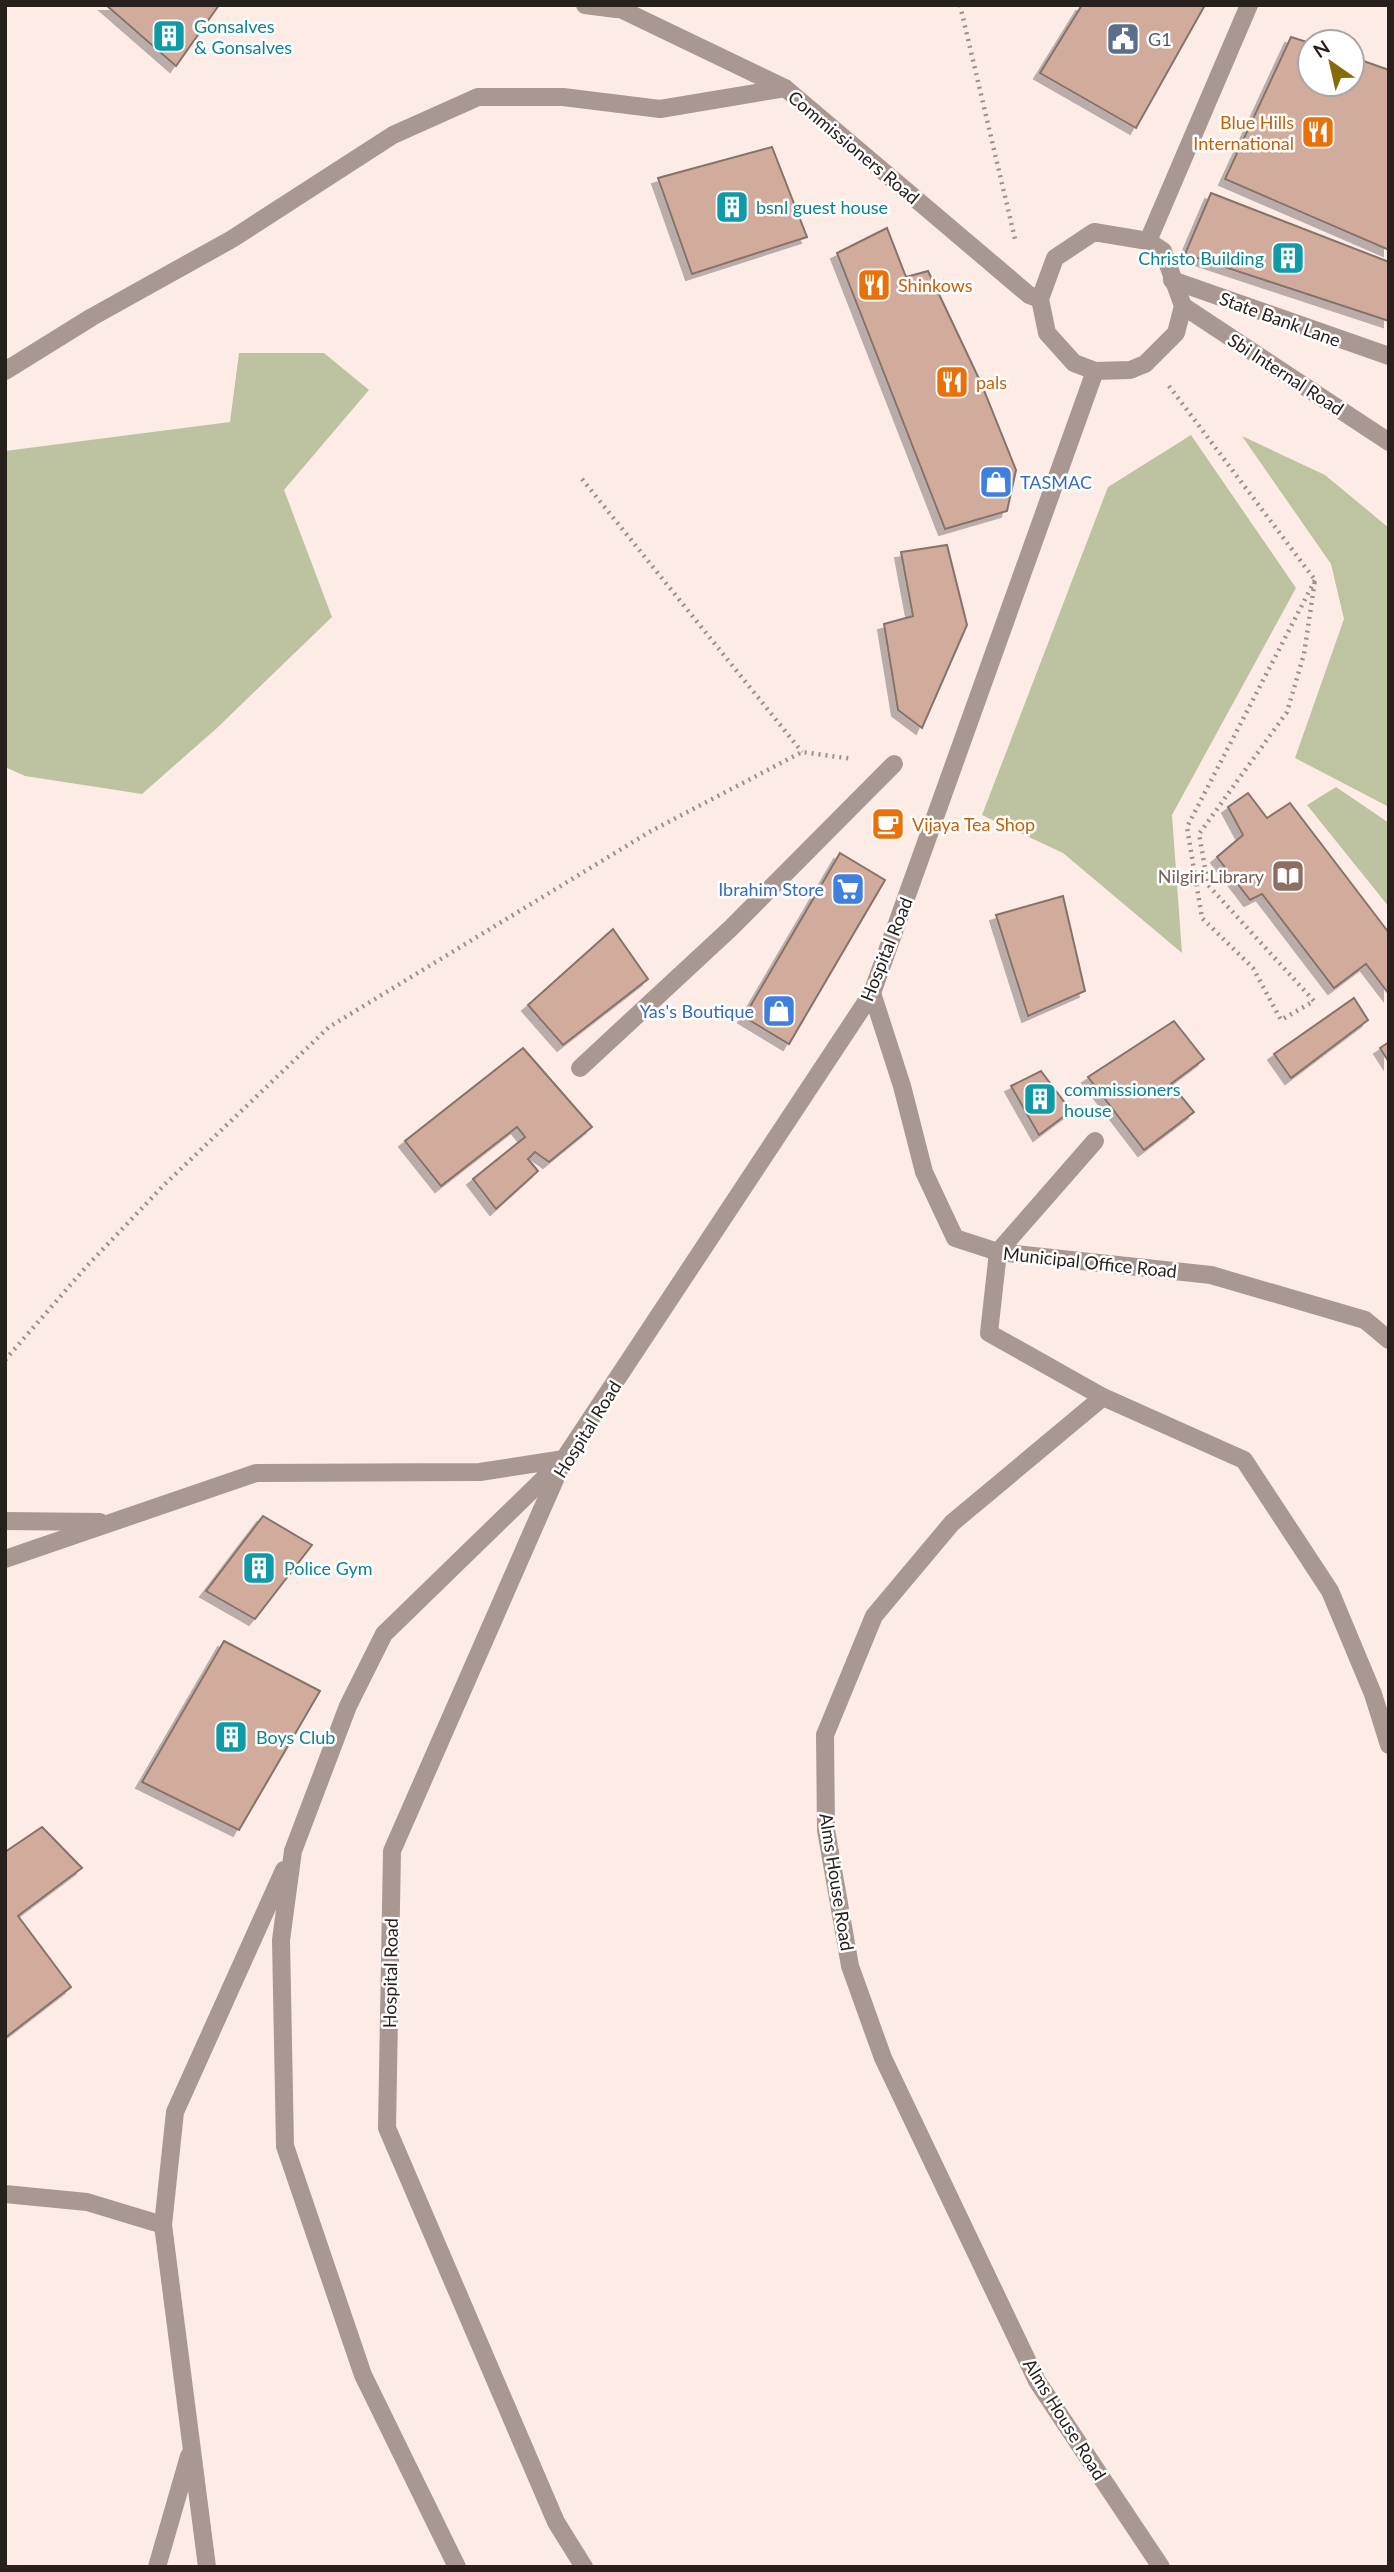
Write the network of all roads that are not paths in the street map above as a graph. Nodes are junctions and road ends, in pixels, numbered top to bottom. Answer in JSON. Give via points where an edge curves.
{"nodes":[{"id":1,"x":585,"y":5,"type":"edge"},
{"id":2,"x":1248,"y":5,"type":"edge"},
{"id":3,"x":614,"y":7,"type":"edge"},
{"id":4,"x":785,"y":88,"type":"junction"},
{"id":5,"x":1148,"y":241,"type":"junction"},
{"id":6,"x":1172,"y":280,"type":"junction"},
{"id":7,"x":1040,"y":299,"type":"junction"},
{"id":8,"x":1183,"y":306,"type":"junction"},
{"id":9,"x":1389,"y":356,"type":"edge"},
{"id":10,"x":1095,"y":370,"type":"junction"},
{"id":11,"x":5,"y":371,"type":"edge"},
{"id":12,"x":1389,"y":442,"type":"edge"},
{"id":13,"x":894,"y":765,"type":"road end"},
{"id":14,"x":872,"y":993,"type":"junction"},
{"id":15,"x":580,"y":1068,"type":"dead end"},
{"id":16,"x":1095,"y":1141,"type":"dead end"},
{"id":17,"x":998,"y":1252,"type":"junction"},
{"id":18,"x":1389,"y":1340,"type":"edge"},
{"id":19,"x":1103,"y":1397,"type":"junction"},
{"id":20,"x":564,"y":1459,"type":"junction"},
{"id":21,"x":5,"y":1521,"type":"edge"},
{"id":22,"x":113,"y":1522,"type":"junction"},
{"id":23,"x":5,"y":1559,"type":"edge"},
{"id":24,"x":1389,"y":1745,"type":"edge"},
{"id":25,"x":293,"y":1851,"type":"junction"},
{"id":26,"x":5,"y":2194,"type":"edge"},
{"id":27,"x":163,"y":2225,"type":"junction"},
{"id":28,"x":192,"y":2446,"type":"junction"},
{"id":29,"x":157,"y":2567,"type":"edge"},
{"id":30,"x":207,"y":2567,"type":"edge"},
{"id":31,"x":457,"y":2567,"type":"edge"},
{"id":32,"x":584,"y":2567,"type":"edge"},
{"id":33,"x":1161,"y":2567,"type":"edge"}],
"edges":[{"from":1,"to":3,"type":"street","name":"Commissioners Road"},
{"from":2,"to":5,"type":"street"},
{"from":3,"to":4,"type":"street","name":"Commissioners Road"},
{"from":4,"to":7,"type":"street","name":"Commissioners Road","via":[[1028,295]]},
{"from":4,"to":11,"type":"street","via":[[660,109],[563,97],[478,97],[393,135],[232,239]]},
{"from":5,"to":6,"type":"street","via":[[1163,251]]},
{"from":5,"to":7,"type":"street","via":[[1094,232],[1055,258]]},
{"from":6,"to":8,"type":"street"},
{"from":6,"to":9,"type":"street","name":"State Bank Lane"},
{"from":7,"to":10,"type":"street","via":[[1047,333],[1074,363]]},
{"from":8,"to":10,"type":"street","via":[[1176,332],[1145,364],[1130,370]]},
{"from":8,"to":12,"type":"street","name":"Sbi Internal Road"},
{"from":10,"to":14,"type":"street","name":"Hospital Road"},
{"from":13,"to":15,"type":"street","via":[[731,928]]},
{"from":14,"to":17,"type":"street","name":"Municipal Office Road","via":[[924,1172],[955,1238]]},
{"from":14,"to":20,"type":"street","name":"Hospital Road"},
{"from":16,"to":17,"type":"street"},
{"from":17,"to":18,"type":"street","name":"Municipal Office Road","via":[[1211,1275],[1365,1320]]},
{"from":17,"to":19,"type":"street","via":[[989,1334]]},
{"from":19,"to":24,"type":"street","via":[[1244,1460],[1331,1591]]},
{"from":19,"to":33,"type":"street","name":"Alms House Road","via":[[952,1524],[874,1616],[825,1735],[826,1830],[850,1966],[883,2058],[1037,2381]]},
{"from":20,"to":22,"type":"street","via":[[480,1472],[256,1473]]},
{"from":20,"to":25,"type":"street","via":[[384,1634],[348,1706]]},
{"from":20,"to":32,"type":"street","name":"Hospital Road","via":[[393,1851],[387,2128],[556,2522]]},
{"from":21,"to":22,"type":"street"},
{"from":22,"to":23,"type":"street"},
{"from":25,"to":27,"type":"street","via":[[175,2112]]},
{"from":25,"to":31,"type":"street","via":[[281,1940],[285,2146],[363,2375]]},
{"from":26,"to":27,"type":"street","via":[[87,2202]]},
{"from":27,"to":28,"type":"street"},
{"from":28,"to":29,"type":"street"},
{"from":28,"to":30,"type":"street"}]}
